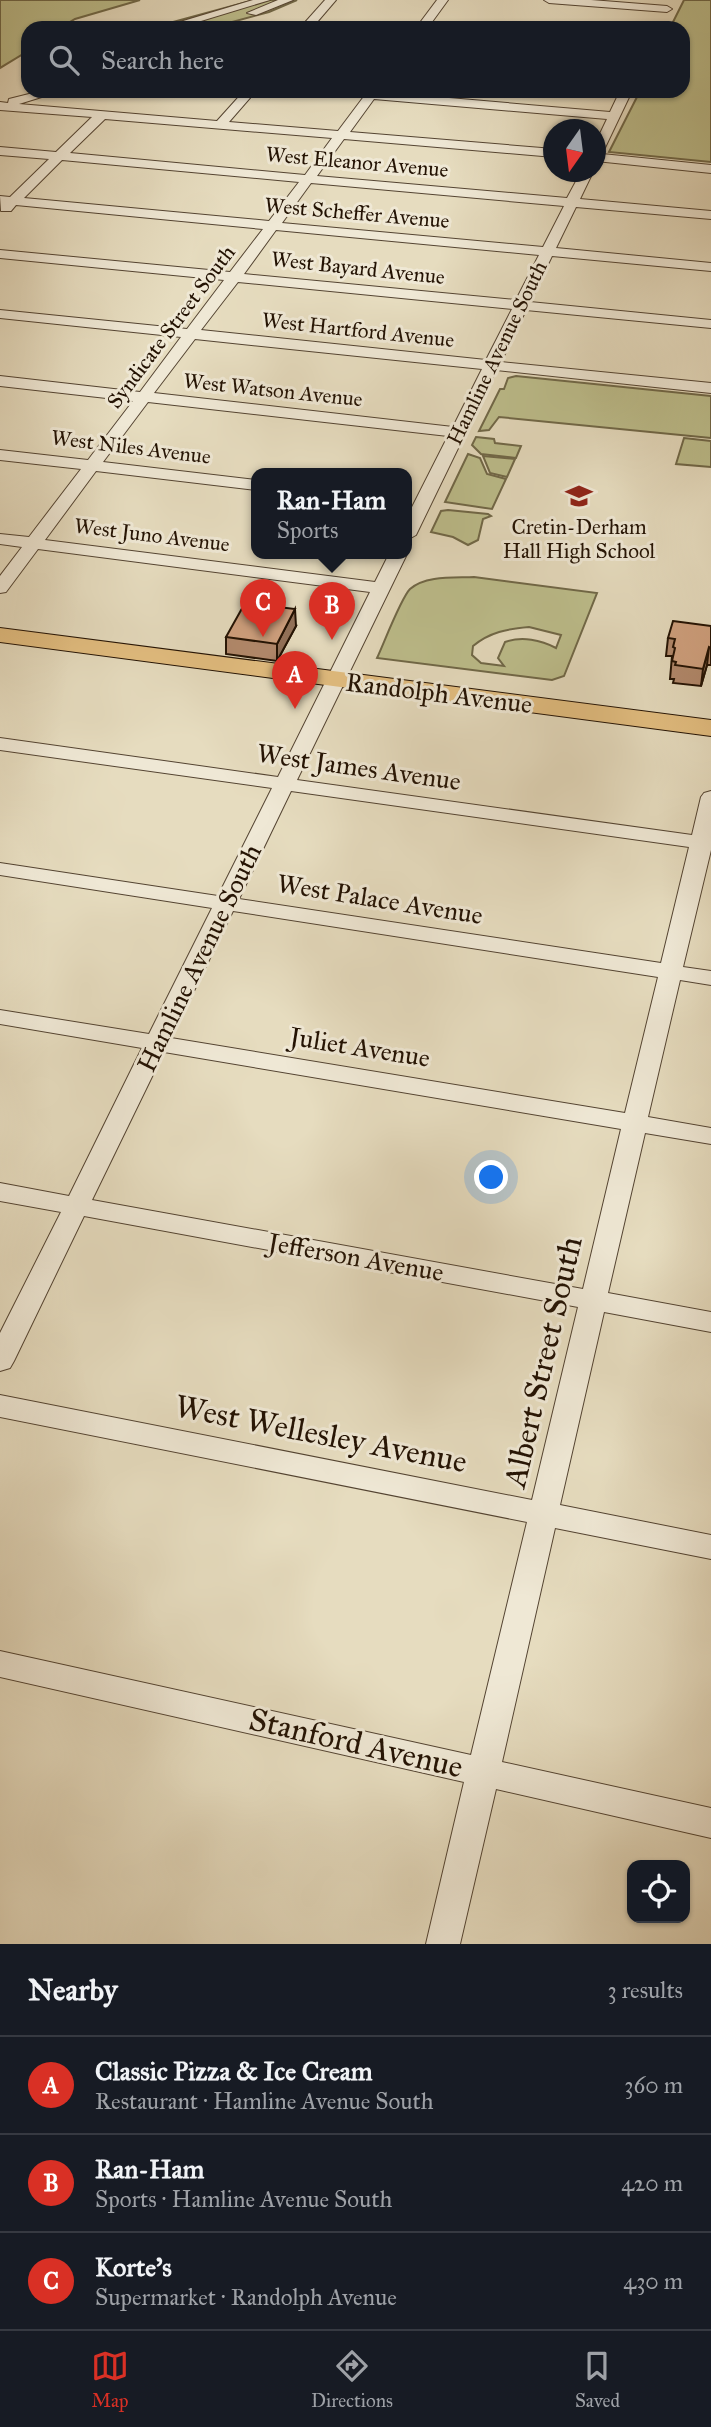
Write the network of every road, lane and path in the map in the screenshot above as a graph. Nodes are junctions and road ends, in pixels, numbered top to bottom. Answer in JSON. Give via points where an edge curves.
{"nodes":[{"id":1,"x":265,"y":0,"type":"edge"},
{"id":2,"x":288,"y":0,"type":"edge"},
{"id":3,"x":331,"y":0,"type":"edge"},
{"id":4,"x":443,"y":0,"type":"edge"},
{"id":5,"x":549,"y":0,"type":"edge"},
{"id":6,"x":669,"y":4,"type":"edge"},
{"id":7,"x":191,"y":21,"type":"edge"},
{"id":8,"x":222,"y":21,"type":"edge"},
{"id":9,"x":312,"y":21,"type":"edge"},
{"id":10,"x":427,"y":21,"type":"edge"},
{"id":11,"x":661,"y":21,"type":"edge"},
{"id":12,"x":21,"y":91,"type":"edge"},
{"id":13,"x":0,"y":96,"type":"edge"},
{"id":14,"x":29,"y":98,"type":"edge"},
{"id":15,"x":244,"y":98,"type":"edge"},
{"id":16,"x":368,"y":98,"type":"edge"},
{"id":17,"x":425,"y":98,"type":"edge"},
{"id":18,"x":623,"y":98,"type":"edge"},
{"id":19,"x":0,"y":106,"type":"edge"},
{"id":20,"x":102,"y":115,"type":"junction"},
{"id":21,"x":614,"y":116,"type":"junction"},
{"id":22,"x":220,"y":125,"type":"junction"},
{"id":23,"x":606,"y":134,"type":"edge"},
{"id":24,"x":342,"y":135,"type":"junction"},
{"id":25,"x":0,"y":151,"type":"edge"},
{"id":26,"x":543,"y":152,"type":"edge"},
{"id":27,"x":59,"y":156,"type":"junction"},
{"id":28,"x":606,"y":157,"type":"edge"},
{"id":29,"x":711,"y":167,"type":"edge"},
{"id":30,"x":309,"y":179,"type":"junction"},
{"id":31,"x":582,"y":182,"type":"edge"},
{"id":32,"x":6,"y":201,"type":"edge"},
{"id":33,"x":573,"y":202,"type":"junction"},
{"id":34,"x":0,"y":214,"type":"edge"},
{"id":35,"x":711,"y":215,"type":"edge"},
{"id":36,"x":274,"y":226,"type":"junction"},
{"id":37,"x":547,"y":252,"type":"junction"},
{"id":38,"x":0,"y":254,"type":"edge"},
{"id":39,"x":711,"y":267,"type":"edge"},
{"id":40,"x":235,"y":277,"type":"junction"},
{"id":41,"x":521,"y":305,"type":"junction"},
{"id":42,"x":0,"y":314,"type":"edge"},
{"id":43,"x":711,"y":324,"type":"edge"},
{"id":44,"x":192,"y":334,"type":"junction"},
{"id":45,"x":491,"y":365,"type":"junction"},
{"id":46,"x":0,"y":381,"type":"edge"},
{"id":47,"x":711,"y":388,"type":"edge"},
{"id":48,"x":145,"y":397,"type":"junction"},
{"id":49,"x":458,"y":432,"type":"junction"},
{"id":50,"x":0,"y":455,"type":"edge"},
{"id":51,"x":92,"y":466,"type":"junction"},
{"id":52,"x":251,"y":484,"type":"edge"},
{"id":53,"x":415,"y":503,"type":"edge"},
{"id":54,"x":0,"y":539,"type":"edge"},
{"id":55,"x":34,"y":543,"type":"junction"},
{"id":56,"x":396,"y":559,"type":"edge"},
{"id":57,"x":0,"y":588,"type":"edge"},
{"id":58,"x":382,"y":588,"type":"junction"},
{"id":59,"x":0,"y":635,"type":"edge"},
{"id":60,"x":336,"y":680,"type":"junction"},
{"id":61,"x":711,"y":728,"type":"edge"},
{"id":62,"x":0,"y":744,"type":"edge"},
{"id":63,"x":284,"y":785,"type":"junction"},
{"id":64,"x":711,"y":797,"type":"edge"},
{"id":65,"x":706,"y":844,"type":"edge"},
{"id":66,"x":0,"y":869,"type":"edge"},
{"id":67,"x":225,"y":904,"type":"junction"},
{"id":68,"x":670,"y":972,"type":"junction"},
{"id":69,"x":711,"y":978,"type":"edge"},
{"id":70,"x":0,"y":1017,"type":"edge"},
{"id":71,"x":157,"y":1043,"type":"junction"},
{"id":72,"x":635,"y":1123,"type":"junction"},
{"id":73,"x":711,"y":1136,"type":"edge"},
{"id":74,"x":0,"y":1192,"type":"edge"},
{"id":75,"x":76,"y":1206,"type":"junction"},
{"id":76,"x":594,"y":1300,"type":"junction"},
{"id":77,"x":711,"y":1322,"type":"edge"},
{"id":78,"x":0,"y":1361,"type":"edge"},
{"id":79,"x":0,"y":1406,"type":"edge"},
{"id":80,"x":544,"y":1514,"type":"junction"},
{"id":81,"x":711,"y":1548,"type":"edge"},
{"id":82,"x":0,"y":1664,"type":"edge"},
{"id":83,"x":484,"y":1772,"type":"junction"},
{"id":84,"x":711,"y":1824,"type":"edge"},
{"id":85,"x":443,"y":1944,"type":"edge"}],
"edges":[{"from":1,"to":7,"type":"street"},
{"from":2,"to":8,"type":"street"},
{"from":3,"to":9,"type":"street"},
{"from":4,"to":10,"type":"street"},
{"from":5,"to":6,"type":"street"},
{"from":6,"to":11,"type":"street"},
{"from":12,"to":13,"type":"street"},
{"from":14,"to":19,"type":"street"},
{"from":15,"to":22,"type":"street"},
{"from":16,"to":24,"type":"street","name":"Syndicate Street South"},
{"from":17,"to":21,"type":"street"},
{"from":18,"to":21,"type":"street"},
{"from":19,"to":20,"type":"street"},
{"from":20,"to":22,"type":"street"},
{"from":20,"to":27,"type":"street"},
{"from":21,"to":23,"type":"street"},
{"from":22,"to":24,"type":"street"},
{"from":24,"to":26,"type":"street"},
{"from":24,"to":30,"type":"street","name":"Syndicate Street South"},
{"from":25,"to":27,"type":"street","name":"West Eleanor Avenue"},
{"from":27,"to":30,"type":"street","name":"West Eleanor Avenue"},
{"from":27,"to":32,"type":"street"},
{"from":28,"to":29,"type":"street"},
{"from":30,"to":33,"type":"street","name":"West Eleanor Avenue"},
{"from":30,"to":36,"type":"street","name":"Syndicate Street South"},
{"from":31,"to":33,"type":"street","name":"Hamline Avenue South"},
{"from":32,"to":34,"type":"street"},
{"from":32,"to":36,"type":"street","name":"West Scheffer Avenue"},
{"from":33,"to":35,"type":"street","name":"West Eleanor Avenue"},
{"from":33,"to":37,"type":"street","name":"Hamline Avenue South"},
{"from":36,"to":37,"type":"street","name":"West Scheffer Avenue"},
{"from":36,"to":40,"type":"street","name":"Syndicate Street South"},
{"from":37,"to":39,"type":"street","name":"West Scheffer Avenue"},
{"from":37,"to":41,"type":"street","name":"Hamline Avenue South"},
{"from":38,"to":40,"type":"street","name":"West Bayard Avenue"},
{"from":40,"to":41,"type":"street","name":"West Bayard Avenue"},
{"from":40,"to":44,"type":"street","name":"Syndicate Street South"},
{"from":41,"to":43,"type":"street","name":"West Bayard Avenue"},
{"from":41,"to":45,"type":"street","name":"Hamline Avenue South"},
{"from":42,"to":44,"type":"street","name":"West Hartford Avenue"},
{"from":44,"to":45,"type":"street","name":"West Hartford Avenue"},
{"from":44,"to":48,"type":"street","name":"Syndicate Street South"},
{"from":45,"to":47,"type":"street","name":"West Hartford Avenue"},
{"from":45,"to":49,"type":"street","name":"Hamline Avenue South"},
{"from":46,"to":48,"type":"street","name":"West Watson Avenue"},
{"from":48,"to":49,"type":"street","name":"West Watson Avenue"},
{"from":48,"to":51,"type":"street","name":"Syndicate Street South"},
{"from":49,"to":53,"type":"street","name":"Hamline Avenue South"},
{"from":50,"to":51,"type":"street","name":"West Niles Avenue"},
{"from":51,"to":52,"type":"street","name":"West Niles Avenue"},
{"from":51,"to":55,"type":"street","name":"Syndicate Street South"},
{"from":54,"to":55,"type":"street","name":"West Juno Avenue"},
{"from":55,"to":57,"type":"street","name":"Syndicate Street South"},
{"from":55,"to":58,"type":"street","name":"West Juno Avenue"},
{"from":56,"to":58,"type":"street","name":"Hamline Avenue South"},
{"from":58,"to":60,"type":"street","name":"Hamline Avenue South"},
{"from":59,"to":60,"type":"main road","name":"Randolph Avenue"},
{"from":60,"to":61,"type":"main road","name":"Randolph Avenue"},
{"from":60,"to":63,"type":"street","name":"Hamline Avenue South"},
{"from":62,"to":63,"type":"street","name":"West James Avenue"},
{"from":63,"to":65,"type":"street","name":"West James Avenue"},
{"from":63,"to":67,"type":"street","name":"Hamline Avenue South"},
{"from":64,"to":65,"type":"street","name":"Albert Street South"},
{"from":65,"to":68,"type":"street","name":"Albert Street South"},
{"from":66,"to":67,"type":"street","name":"West Palace Avenue"},
{"from":67,"to":68,"type":"street","name":"West Palace Avenue"},
{"from":67,"to":71,"type":"street","name":"Hamline Avenue South"},
{"from":68,"to":69,"type":"street","name":"West Palace Avenue"},
{"from":68,"to":72,"type":"street","name":"Albert Street South"},
{"from":70,"to":71,"type":"street","name":"Juliet Avenue"},
{"from":71,"to":72,"type":"street","name":"Juliet Avenue"},
{"from":71,"to":75,"type":"street","name":"Hamline Avenue South"},
{"from":72,"to":73,"type":"street","name":"Juliet Avenue"},
{"from":72,"to":76,"type":"street","name":"Albert Street South"},
{"from":74,"to":75,"type":"street","name":"Jefferson Avenue"},
{"from":75,"to":76,"type":"street","name":"Jefferson Avenue"},
{"from":75,"to":78,"type":"street","name":"Hamline Avenue South"},
{"from":76,"to":77,"type":"street","name":"Jefferson Avenue"},
{"from":76,"to":80,"type":"street","name":"Albert Street South"},
{"from":79,"to":80,"type":"street","name":"West Wellesley Avenue"},
{"from":80,"to":81,"type":"street","name":"West Wellesley Avenue"},
{"from":80,"to":83,"type":"street","name":"Albert Street South"},
{"from":82,"to":83,"type":"street","name":"Stanford Avenue"},
{"from":83,"to":84,"type":"street","name":"Stanford Avenue"},
{"from":83,"to":85,"type":"street","name":"Albert Street South"}]}
